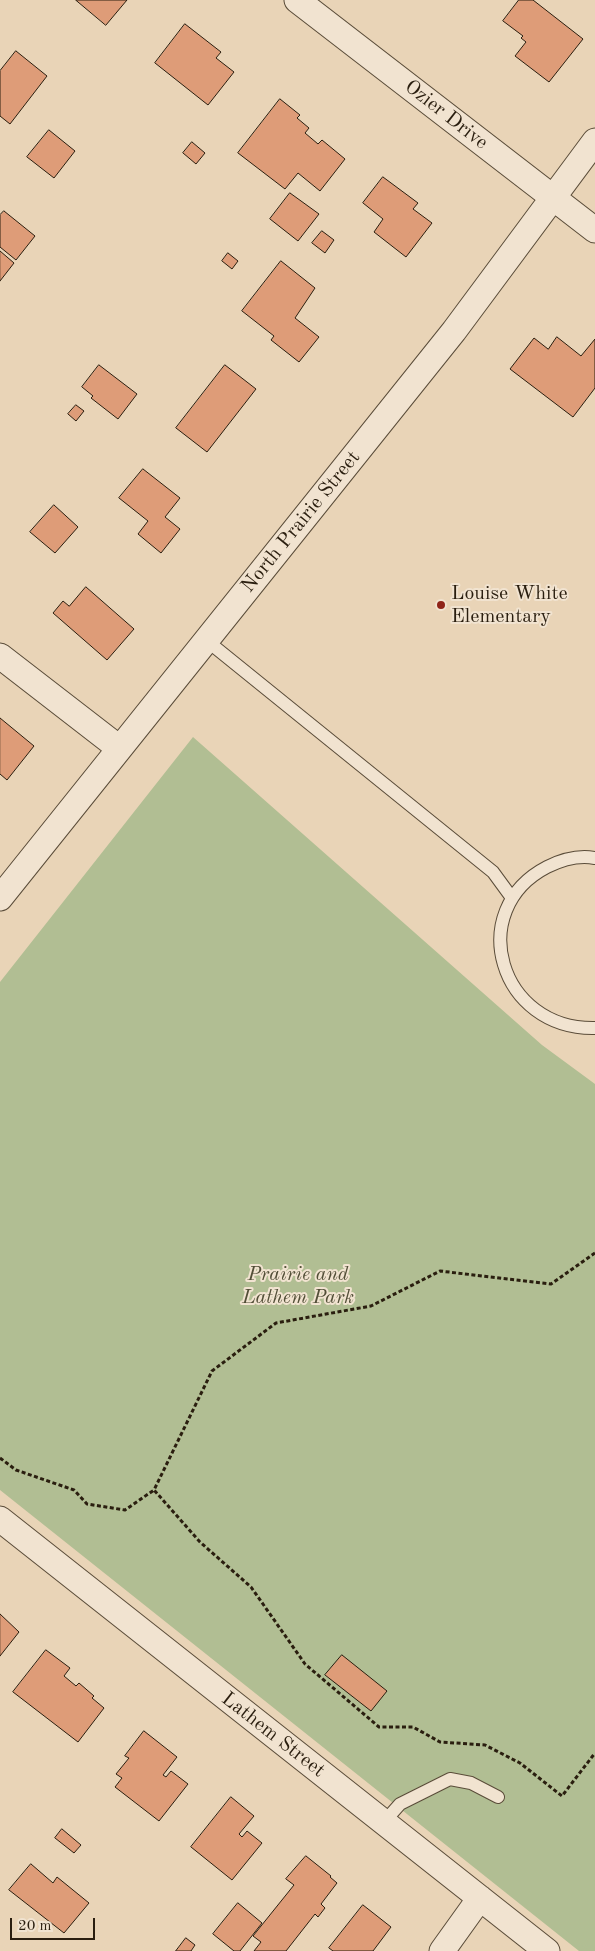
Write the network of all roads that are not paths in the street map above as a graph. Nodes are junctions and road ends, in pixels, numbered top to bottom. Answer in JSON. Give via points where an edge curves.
{"nodes":[{"id":1,"x":297,"y":0,"type":"edge"},
{"id":2,"x":595,"y":140,"type":"edge"},
{"id":3,"x":552,"y":196,"type":"junction"},
{"id":4,"x":595,"y":230,"type":"edge"},
{"id":5,"x":206,"y":640,"type":"junction"},
{"id":6,"x":0,"y":656,"type":"edge"},
{"id":7,"x":119,"y":748,"type":"junction"},
{"id":8,"x":595,"y":858,"type":"edge"},
{"id":9,"x":0,"y":898,"type":"edge"},
{"id":10,"x":512,"y":898,"type":"junction"},
{"id":11,"x":595,"y":1028,"type":"edge"},
{"id":12,"x":0,"y":1519,"type":"edge"},
{"id":13,"x":498,"y":1797,"type":"dead end"},
{"id":14,"x":384,"y":1822,"type":"junction"},
{"id":15,"x":480,"y":1898,"type":"junction"},
{"id":16,"x":442,"y":1951,"type":"edge"},
{"id":17,"x":547,"y":1951,"type":"edge"}],
"edges":[{"from":1,"to":3,"type":"street","name":"Ozier Drive"},
{"from":2,"to":3,"type":"street","name":"North Prairie Street"},
{"from":3,"to":4,"type":"street","name":"Ozier Drive"},
{"from":3,"to":5,"type":"street","name":"North Prairie Street","via":[[454,332]]},
{"from":5,"to":7,"type":"street","name":"North Prairie Street"},
{"from":5,"to":10,"type":"lane","via":[[492,872]]},
{"from":6,"to":7,"type":"street"},
{"from":7,"to":9,"type":"street","name":"North Prairie Street"},
{"from":8,"to":10,"type":"lane","via":[[572,858],[555,863],[538,872]]},
{"from":10,"to":11,"type":"lane","via":[[501,933],[501,952],[513,988],[532,1009],[557,1023]]},
{"from":12,"to":14,"type":"street","name":"Lathem Street"},
{"from":13,"to":14,"type":"lane","via":[[470,1783],[450,1779],[400,1804]]},
{"from":14,"to":15,"type":"street","name":"Lathem Street"},
{"from":15,"to":16,"type":"street"},
{"from":15,"to":17,"type":"street","name":"Lathem Street"}]}
